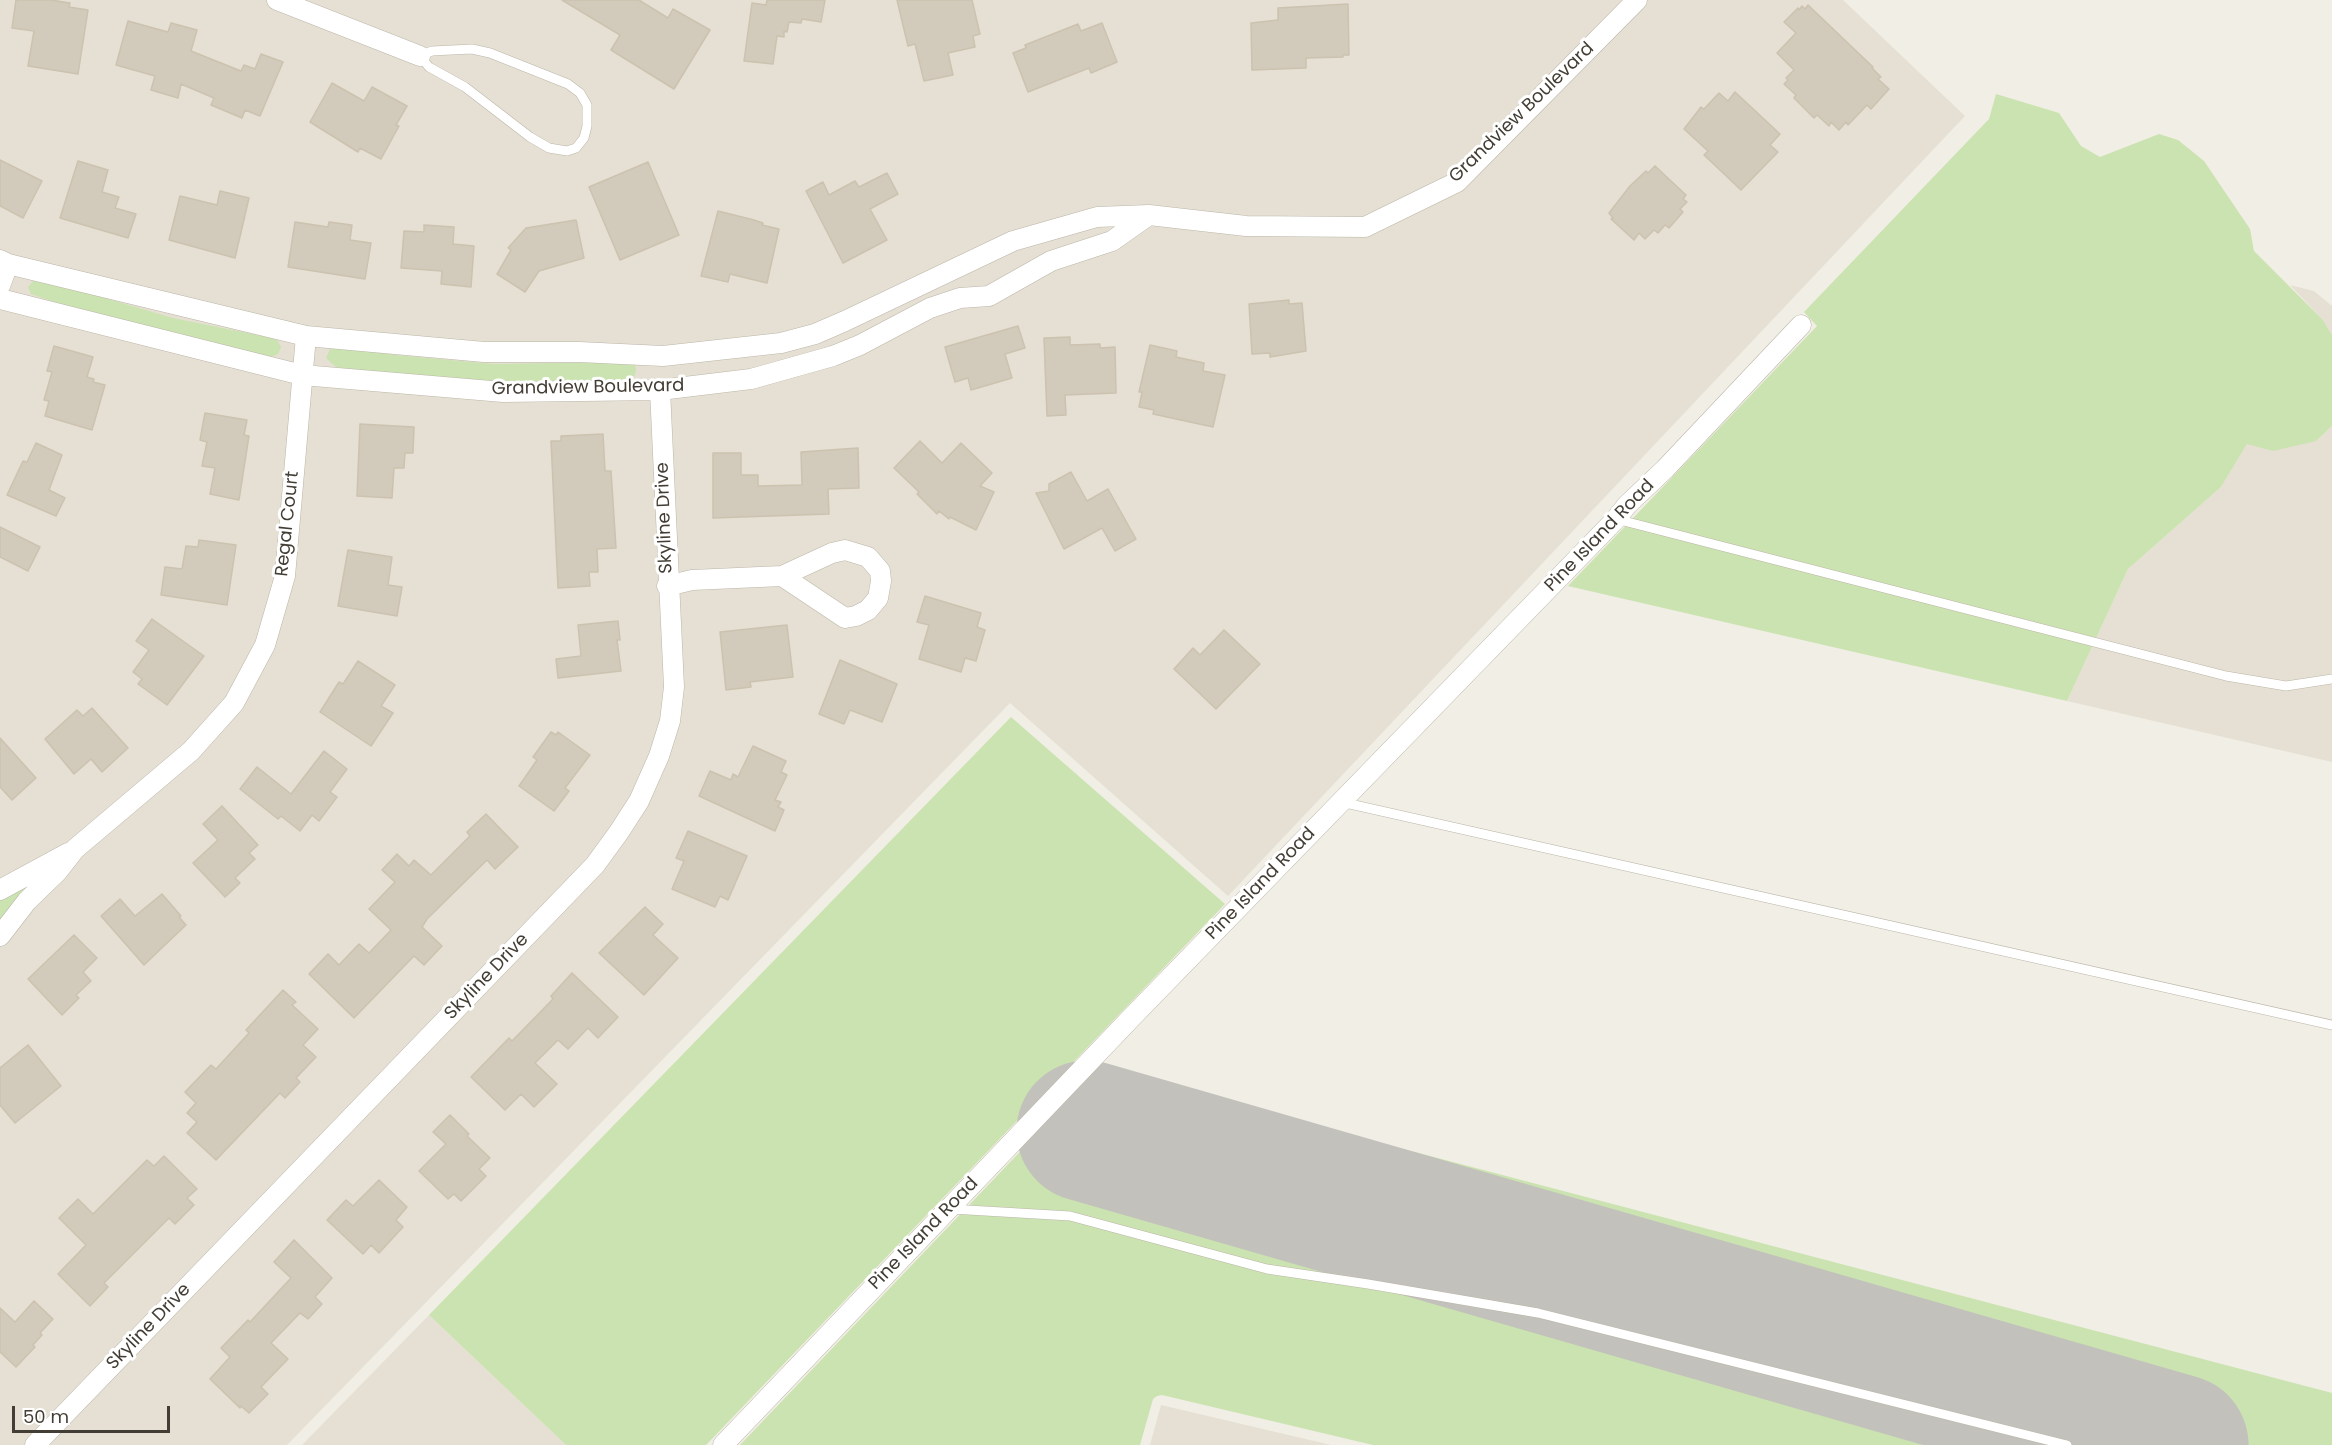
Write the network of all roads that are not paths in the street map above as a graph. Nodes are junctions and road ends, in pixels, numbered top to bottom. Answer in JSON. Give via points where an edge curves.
{"nodes":[{"id":1,"x":277,"y":0,"type":"edge"},
{"id":2,"x":1637,"y":0,"type":"edge"},
{"id":3,"x":420,"y":56,"type":"junction"},
{"id":4,"x":1149,"y":215,"type":"junction"},
{"id":5,"x":4,"y":262,"type":"edge"},
{"id":6,"x":0,"y":286,"type":"edge"},
{"id":7,"x":0,"y":299,"type":"edge"},
{"id":8,"x":1801,"y":325,"type":"dead end"},
{"id":9,"x":306,"y":336,"type":"junction"},
{"id":10,"x":302,"y":375,"type":"junction"},
{"id":11,"x":660,"y":390,"type":"junction"},
{"id":12,"x":1616,"y":519,"type":"junction"},
{"id":13,"x":782,"y":576,"type":"junction"},
{"id":14,"x":668,"y":586,"type":"junction"},
{"id":15,"x":2332,"y":679,"type":"edge"},
{"id":16,"x":1341,"y":802,"type":"junction"},
{"id":17,"x":75,"y":849,"type":"junction"},
{"id":18,"x":0,"y":890,"type":"edge"},
{"id":19,"x":0,"y":936,"type":"edge"},
{"id":20,"x":2332,"y":1025,"type":"edge"},
{"id":21,"x":948,"y":1209,"type":"junction"},
{"id":22,"x":35,"y":1445,"type":"edge"},
{"id":23,"x":723,"y":1445,"type":"edge"},
{"id":24,"x":2067,"y":1445,"type":"edge"}],
"edges":[{"from":1,"to":3,"type":"street"},
{"from":2,"to":4,"type":"street","name":"Grandview Boulevard","via":[[1457,182],[1365,227],[1246,226]]},
{"from":3,"to":3,"type":"lane","via":[[429,67],[465,87],[549,148],[567,151],[576,148],[584,138],[586,105],[580,93],[568,84],[472,49],[432,51]]},
{"from":4,"to":9,"type":"street","name":"Grandview Boulevard","via":[[1096,217],[1013,241],[845,321],[781,343],[663,356],[484,352]]},
{"from":4,"to":11,"type":"street","name":"Grandview Boulevard","via":[[1113,241],[1051,261],[989,296],[960,298],[930,308],[833,356],[752,379]]},
{"from":5,"to":6,"type":"street"},
{"from":5,"to":9,"type":"street","name":"Grandview Boulevard"},
{"from":7,"to":10,"type":"street","name":"Grandview Boulevard"},
{"from":8,"to":12,"type":"street","name":"Pine Island Road"},
{"from":9,"to":10,"type":"street","name":"Regal Court"},
{"from":10,"to":11,"type":"street","name":"Grandview Boulevard","via":[[503,392]]},
{"from":10,"to":17,"type":"street","name":"Regal Court","via":[[285,576],[265,645],[234,703],[191,751]]},
{"from":11,"to":14,"type":"street","name":"Skyline Drive"},
{"from":12,"to":15,"type":"lane","via":[[2226,676],[2286,686]]},
{"from":12,"to":16,"type":"street","name":"Pine Island Road"},
{"from":13,"to":13,"type":"street","via":[[845,618],[868,610],[878,598],[881,580],[880,570],[868,557],[845,550]]},
{"from":13,"to":14,"type":"street","via":[[692,580]]},
{"from":14,"to":22,"type":"street","name":"Skyline Drive","via":[[674,687],[670,721],[639,801],[595,865]]},
{"from":16,"to":20,"type":"lane"},
{"from":16,"to":21,"type":"street","name":"Pine Island Road"},
{"from":17,"to":18,"type":"street","name":"Regal Court"},
{"from":17,"to":19,"type":"street","name":"Regal Court"},
{"from":21,"to":23,"type":"street","name":"Pine Island Road"},
{"from":21,"to":24,"type":"lane","via":[[1070,1216],[1268,1269],[1538,1312]]}]}
